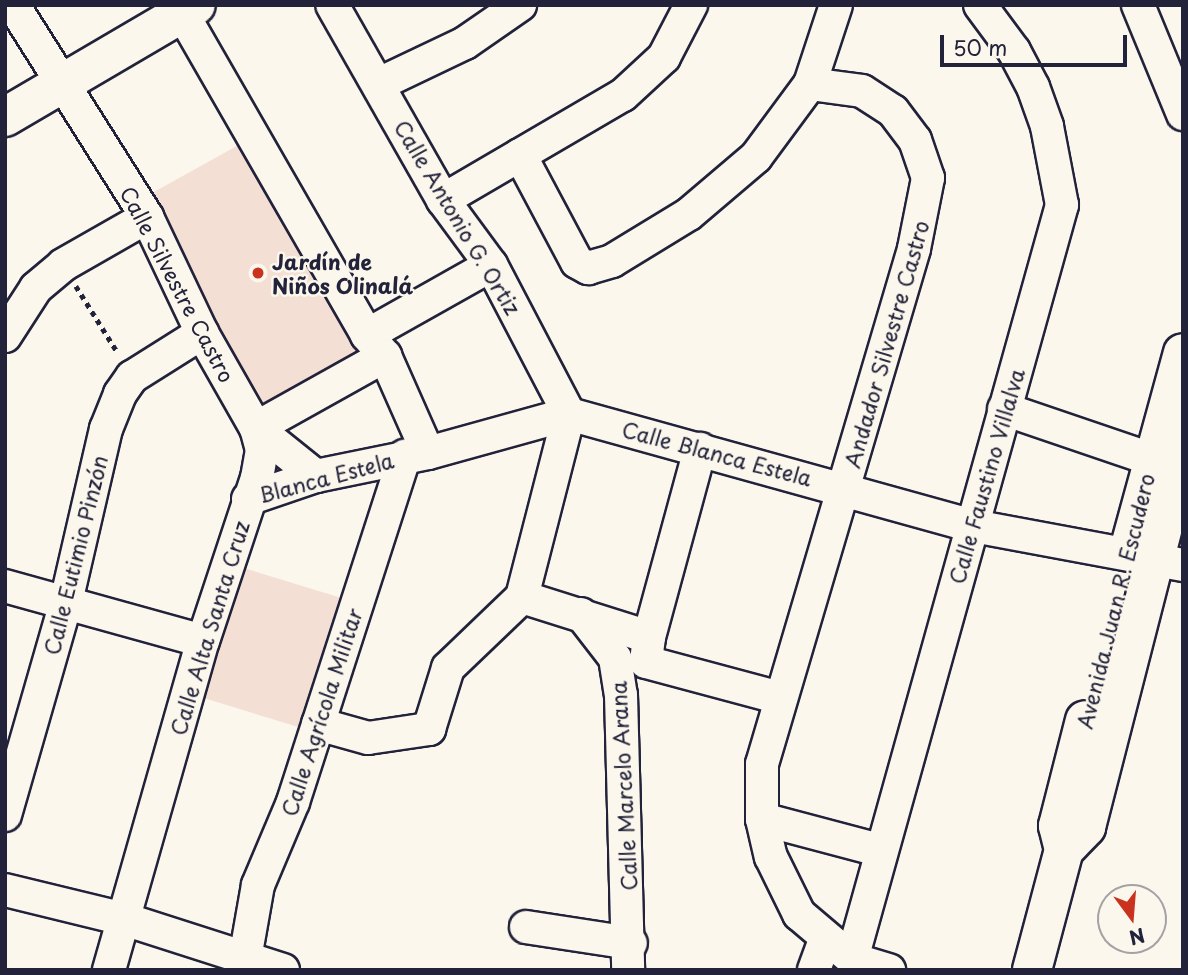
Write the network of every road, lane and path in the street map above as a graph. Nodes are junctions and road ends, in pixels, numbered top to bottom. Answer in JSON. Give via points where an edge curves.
{"nodes":[{"id":1,"x":13,"y":5,"type":"edge"},
{"id":2,"x":332,"y":5,"type":"edge"},
{"id":3,"x":520,"y":5,"type":"edge"},
{"id":4,"x":691,"y":5,"type":"edge"},
{"id":5,"x":836,"y":5,"type":"edge"},
{"id":6,"x":980,"y":5,"type":"edge"},
{"id":7,"x":1138,"y":5,"type":"edge"},
{"id":8,"x":189,"y":9,"type":"edge"},
{"id":9,"x":379,"y":84,"type":"junction"},
{"id":10,"x":810,"y":84,"type":"junction"},
{"id":11,"x":64,"y":85,"type":"junction"},
{"id":12,"x":1183,"y":114,"type":"edge"},
{"id":13,"x":5,"y":117,"type":"edge"},
{"id":14,"x":520,"y":155,"type":"junction"},
{"id":15,"x":443,"y":200,"type":"junction"},
{"id":16,"x":147,"y":217,"type":"junction"},
{"id":17,"x":63,"y":265,"type":"junction"},
{"id":18,"x":491,"y":265,"type":"junction"},
{"id":19,"x":202,"y":333,"type":"junction"},
{"id":20,"x":5,"y":336,"type":"edge"},
{"id":21,"x":376,"y":345,"type":"junction"},
{"id":22,"x":1183,"y":353,"type":"edge"},
{"id":23,"x":132,"y":377,"type":"junction"},
{"id":24,"x":1004,"y":409,"type":"junction"},
{"id":25,"x":569,"y":414,"type":"junction"},
{"id":26,"x":256,"y":428,"type":"junction"},
{"id":27,"x":700,"y":449,"type":"junction"},
{"id":28,"x":416,"y":454,"type":"junction"},
{"id":29,"x":1167,"y":455,"type":"edge"},
{"id":30,"x":316,"y":476,"type":"junction"},
{"id":31,"x":846,"y":488,"type":"junction"},
{"id":32,"x":248,"y":499,"type":"junction"},
{"id":33,"x":973,"y":526,"type":"junction"},
{"id":34,"x":1154,"y":560,"type":"edge"},
{"id":35,"x":5,"y":586,"type":"edge"},
{"id":36,"x":522,"y":597,"type":"junction"},
{"id":37,"x":66,"y":602,"type":"junction"},
{"id":38,"x":581,"y":614,"type":"junction"},
{"id":39,"x":649,"y":637,"type":"junction"},
{"id":40,"x":203,"y":641,"type":"junction"},
{"id":41,"x":780,"y":698,"type":"junction"},
{"id":42,"x":318,"y":724,"type":"junction"},
{"id":43,"x":5,"y":816,"type":"edge"},
{"id":44,"x":762,"y":819,"type":"junction"},
{"id":45,"x":879,"y":850,"type":"junction"},
{"id":46,"x":5,"y":890,"type":"edge"},
{"id":47,"x":124,"y":919,"type":"junction"},
{"id":48,"x":526,"y":927,"type":"dead end"},
{"id":49,"x":825,"y":940,"type":"junction"},
{"id":50,"x":629,"y":956,"type":"edge"},
{"id":51,"x":852,"y":958,"type":"junction"},
{"id":52,"x":245,"y":964,"type":"edge"},
{"id":53,"x":109,"y":970,"type":"edge"},
{"id":54,"x":283,"y":970,"type":"edge"},
{"id":55,"x":814,"y":970,"type":"edge"},
{"id":56,"x":889,"y":970,"type":"edge"},
{"id":57,"x":1032,"y":970,"type":"edge"}],
"edges":[{"from":1,"to":11,"type":"street","name":"Calle Silvestre Castro"},
{"from":2,"to":9,"type":"street","name":"Calle Antonio G. Ortiz"},
{"from":3,"to":9,"type":"street","via":[[465,43]]},
{"from":4,"to":14,"type":"street","via":[[664,57],[623,95]]},
{"from":5,"to":10,"type":"street"},
{"from":6,"to":24,"type":"street","name":"Calle Faustino Villalva","via":[[1014,51],[1033,87],[1047,126],[1062,205]]},
{"from":7,"to":12,"type":"street"},
{"from":8,"to":11,"type":"main road"},
{"from":8,"to":21,"type":"street"},
{"from":9,"to":15,"type":"street","name":"Calle Antonio G. Ortiz"},
{"from":10,"to":14,"type":"street","via":[[756,157],[689,214],[612,261],[587,268],[578,262]]},
{"from":10,"to":31,"type":"street","name":"Andador Silvestre Castro","via":[[862,91],[893,111],[915,140],[928,178],[914,249]]},
{"from":11,"to":13,"type":"main road"},
{"from":11,"to":16,"type":"street","name":"Calle Silvestre Castro"},
{"from":14,"to":15,"type":"street"},
{"from":15,"to":18,"type":"street","name":"Calle Antonio G. Ortiz"},
{"from":16,"to":17,"type":"street"},
{"from":16,"to":19,"type":"street","name":"Calle Silvestre Castro"},
{"from":17,"to":20,"type":"street","via":[[36,288]]},
{"from":17,"to":23,"type":"path"},
{"from":18,"to":21,"type":"street"},
{"from":18,"to":25,"type":"street","name":"Calle Antonio G. Ortiz"},
{"from":19,"to":23,"type":"street","name":"Calle Eutimio Pinzón"},
{"from":19,"to":26,"type":"street","name":"Calle Silvestre Castro"},
{"from":21,"to":26,"type":"street"},
{"from":21,"to":28,"type":"street"},
{"from":22,"to":29,"type":"main road","name":"Avenida Juan R. Escudero"},
{"from":23,"to":37,"type":"street","name":"Calle Eutimio Pinzón","via":[[106,429]]},
{"from":24,"to":29,"type":"street"},
{"from":24,"to":33,"type":"street","name":"Calle Faustino Villalva"},
{"from":25,"to":27,"type":"street","name":"Calle Blanca Estela"},
{"from":25,"to":28,"type":"street"},
{"from":25,"to":36,"type":"street"},
{"from":26,"to":30,"type":"street","name":"Calle Silvestre Castro"},
{"from":26,"to":32,"type":"street","name":"Calle Alta Santa Cruz","via":[[262,450]]},
{"from":27,"to":31,"type":"street","name":"Calle Blanca Estela"},
{"from":27,"to":39,"type":"street"},
{"from":28,"to":30,"type":"street","name":"Blanca Estela"},
{"from":28,"to":42,"type":"street","name":"Calle Agrícola Militar"},
{"from":29,"to":34,"type":"main road","name":"Avenida Juan R. Escudero"},
{"from":30,"to":32,"type":"street","name":"Blanca Estela"},
{"from":31,"to":33,"type":"street","name":"Calle Blanca Estela"},
{"from":31,"to":41,"type":"street","name":"Andador Silvestre Castro"},
{"from":32,"to":40,"type":"street","name":"Calle Alta Santa Cruz"},
{"from":33,"to":34,"type":"street","name":"Calle Blanca Estela"},
{"from":33,"to":45,"type":"street","name":"Calle Faustino Villalva"},
{"from":34,"to":57,"type":"main road","name":"Avenida Juan R. Escudero","via":[[1086,827],[1064,850]]},
{"from":35,"to":37,"type":"street"},
{"from":36,"to":38,"type":"street"},
{"from":36,"to":42,"type":"street","via":[[448,668],[429,729],[368,738]]},
{"from":37,"to":40,"type":"street"},
{"from":37,"to":43,"type":"street","name":"Calle Eutimio Pinzón"},
{"from":38,"to":39,"type":"street"},
{"from":38,"to":50,"type":"street","name":"Calle Marcelo Arana","via":[[615,658],[621,695]]},
{"from":39,"to":41,"type":"street","via":[[646,662]]},
{"from":40,"to":47,"type":"street","name":"Calle Alta Santa Cruz"},
{"from":41,"to":44,"type":"street","name":"Andador Silvestre Castro","via":[[762,764]]},
{"from":42,"to":52,"type":"street","name":"Calle Agrícola Militar","via":[[293,802],[258,885]]},
{"from":44,"to":45,"type":"street"},
{"from":44,"to":49,"type":"street","name":"Andador Silvestre Castro","via":[[771,857],[799,914]]},
{"from":45,"to":51,"type":"street","name":"Calle Faustino Villalva"},
{"from":46,"to":47,"type":"street"},
{"from":47,"to":52,"type":"street"},
{"from":47,"to":53,"type":"street","name":"Calle Alta Santa Cruz"},
{"from":48,"to":50,"type":"street"},
{"from":49,"to":51,"type":"street","name":"Andador Silvestre Castro"},
{"from":49,"to":55,"type":"street"},
{"from":51,"to":56,"type":"street","name":"Andador Silvestre Castro"},
{"from":52,"to":54,"type":"street"}]}
